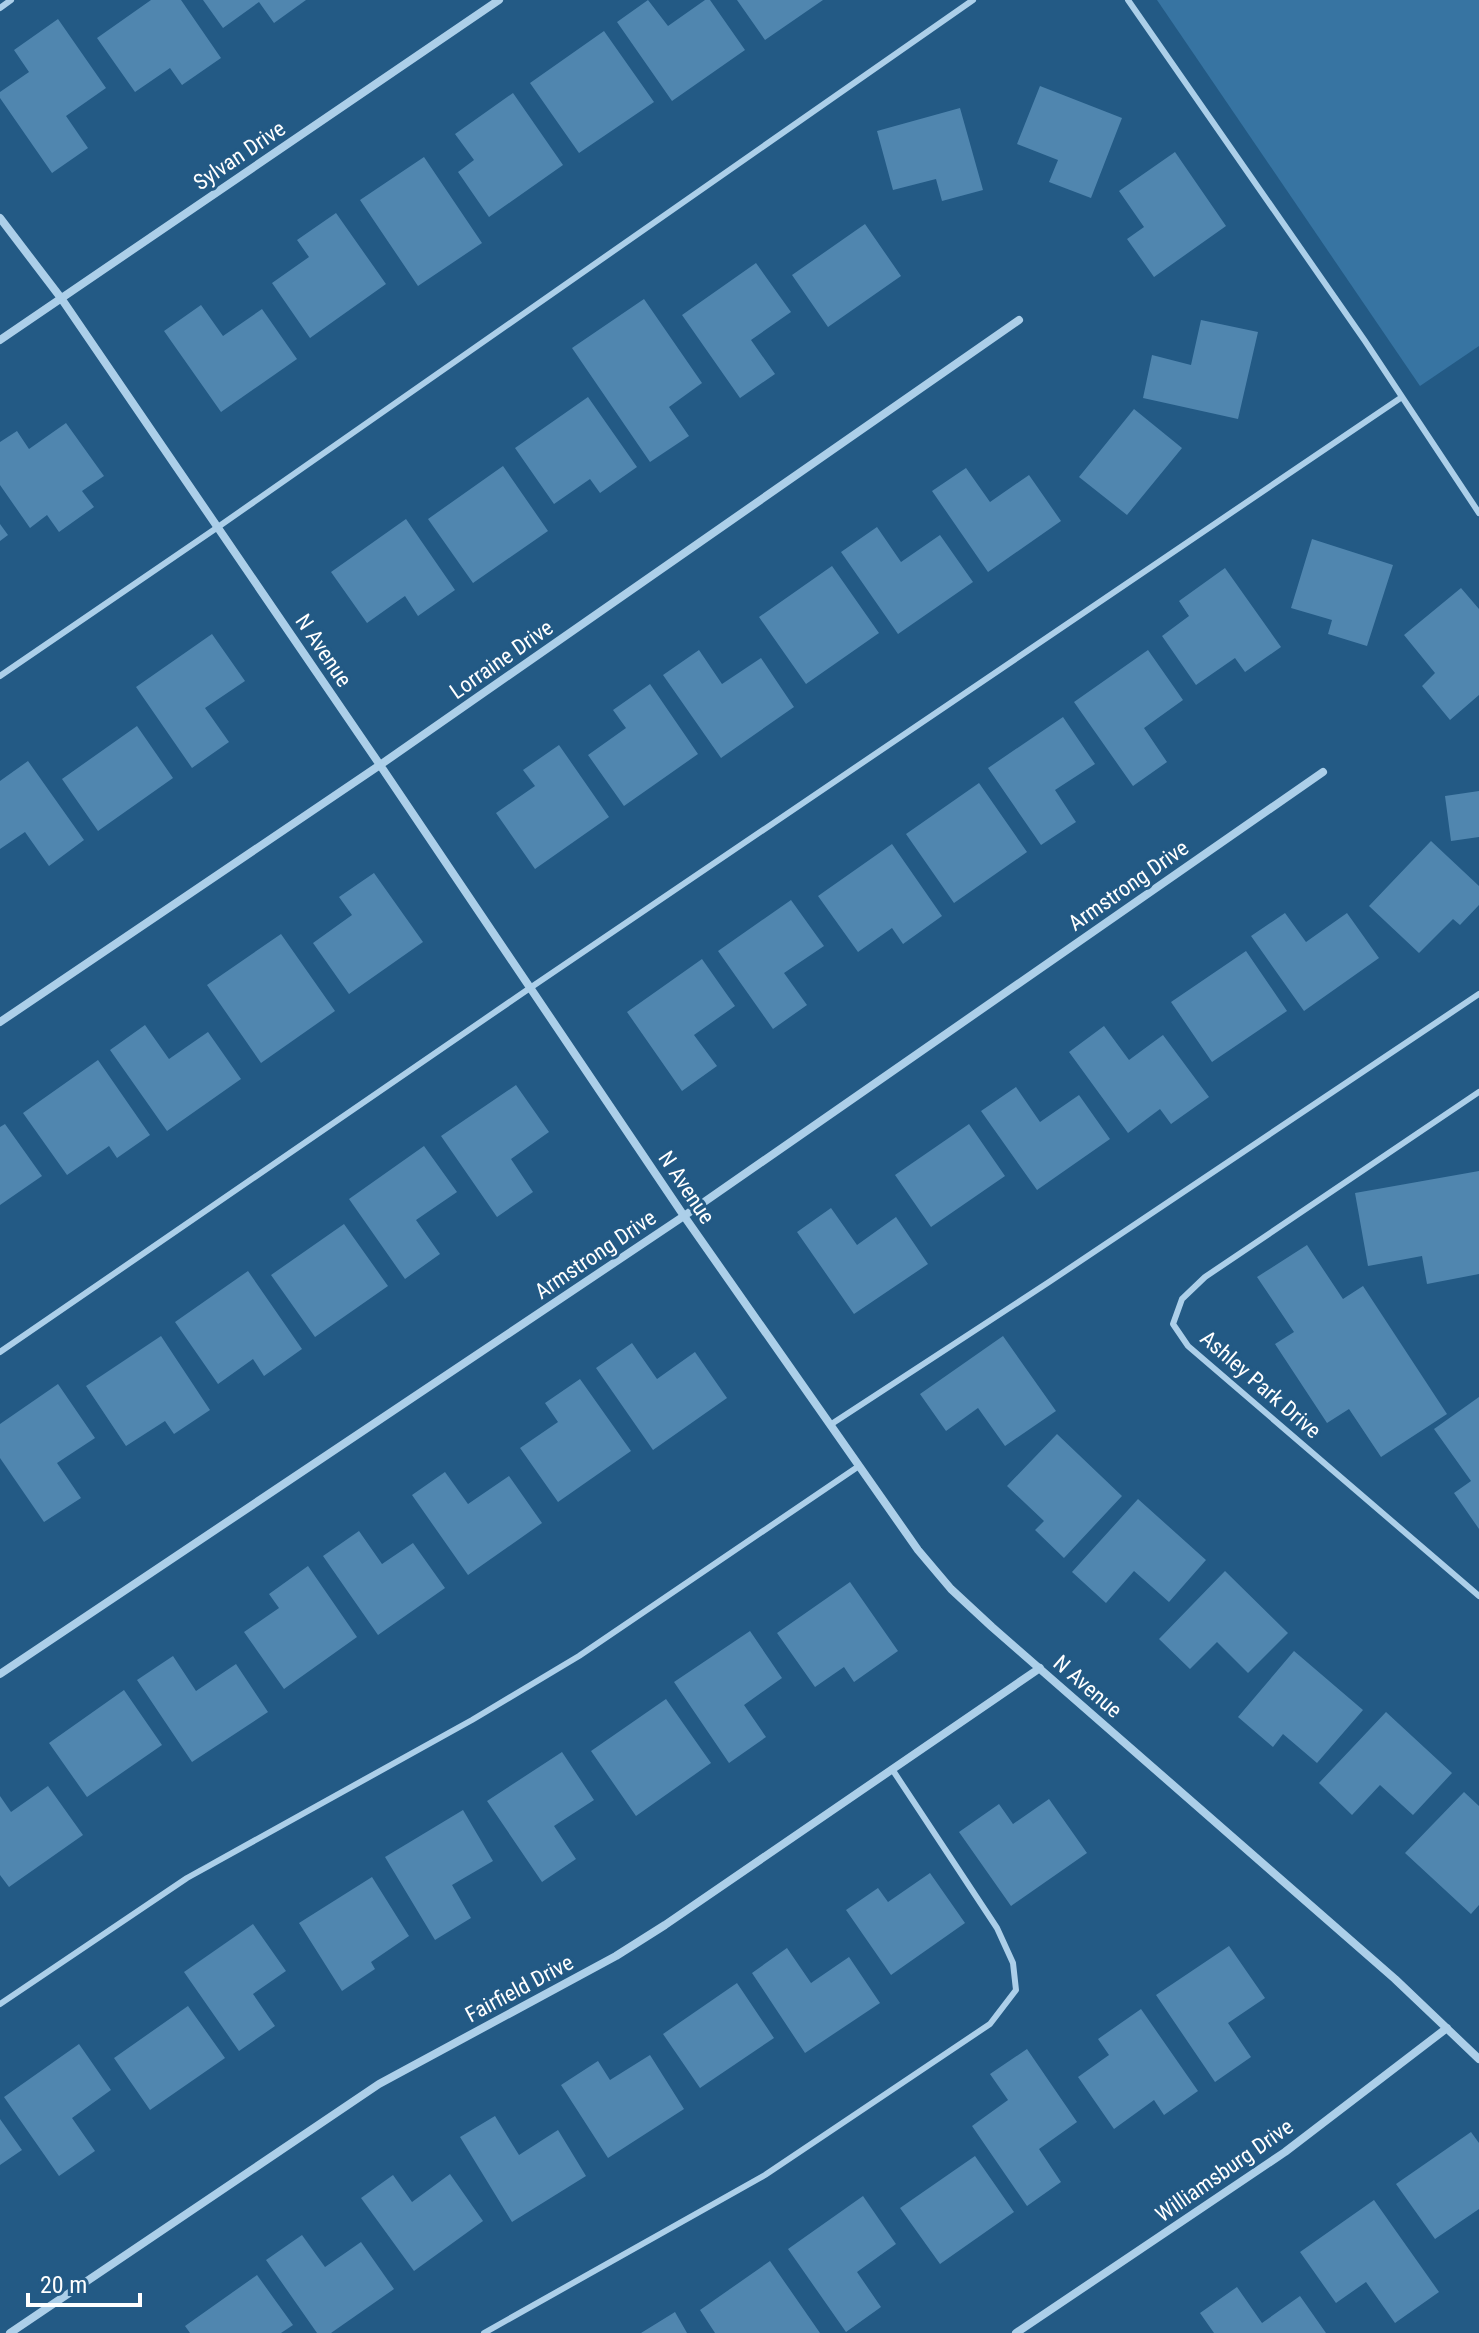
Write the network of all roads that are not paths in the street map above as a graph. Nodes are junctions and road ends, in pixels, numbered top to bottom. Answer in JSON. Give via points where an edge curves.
{"nodes":[{"id":1,"x":11,"y":0,"type":"edge"},
{"id":2,"x":499,"y":0,"type":"edge"},
{"id":3,"x":973,"y":0,"type":"edge"},
{"id":4,"x":1128,"y":0,"type":"edge"},
{"id":5,"x":0,"y":8,"type":"edge"},
{"id":6,"x":0,"y":218,"type":"edge"},
{"id":7,"x":61,"y":298,"type":"junction"},
{"id":8,"x":1019,"y":320,"type":"dead end"},
{"id":9,"x":0,"y":340,"type":"edge"},
{"id":10,"x":1402,"y":397,"type":"junction"},
{"id":11,"x":1479,"y":513,"type":"edge"},
{"id":12,"x":218,"y":527,"type":"junction"},
{"id":13,"x":0,"y":676,"type":"edge"},
{"id":14,"x":380,"y":765,"type":"junction"},
{"id":15,"x":1323,"y":772,"type":"dead end"},
{"id":16,"x":530,"y":988,"type":"junction"},
{"id":17,"x":1479,"y":994,"type":"edge"},
{"id":18,"x":0,"y":1022,"type":"edge"},
{"id":19,"x":1479,"y":1092,"type":"edge"},
{"id":20,"x":684,"y":1216,"type":"junction"},
{"id":21,"x":0,"y":1352,"type":"edge"},
{"id":22,"x":830,"y":1425,"type":"junction"},
{"id":23,"x":859,"y":1466,"type":"junction"},
{"id":24,"x":1479,"y":1596,"type":"edge"},
{"id":25,"x":1040,"y":1668,"type":"junction"},
{"id":26,"x":0,"y":1674,"type":"edge"},
{"id":27,"x":892,"y":1769,"type":"junction"},
{"id":28,"x":0,"y":2004,"type":"edge"},
{"id":29,"x":1447,"y":2028,"type":"junction"},
{"id":30,"x":1479,"y":2059,"type":"edge"},
{"id":31,"x":10,"y":2333,"type":"edge"},
{"id":32,"x":484,"y":2333,"type":"edge"},
{"id":33,"x":1016,"y":2333,"type":"edge"}],
"edges":[{"from":1,"to":5,"type":"lane"},
{"from":2,"to":7,"type":"street","name":"Sylvan Drive"},
{"from":3,"to":12,"type":"lane"},
{"from":4,"to":10,"type":"lane"},
{"from":6,"to":7,"type":"street","name":"N Avenue"},
{"from":7,"to":9,"type":"street","name":"Sylvan Drive"},
{"from":7,"to":12,"type":"street","name":"N Avenue"},
{"from":8,"to":14,"type":"street","name":"Lorraine Drive"},
{"from":10,"to":11,"type":"lane"},
{"from":10,"to":16,"type":"lane"},
{"from":12,"to":13,"type":"lane"},
{"from":12,"to":14,"type":"street","name":"N Avenue"},
{"from":14,"to":16,"type":"street","name":"N Avenue"},
{"from":14,"to":18,"type":"street","name":"Lorraine Drive"},
{"from":15,"to":20,"type":"street","name":"Armstrong Drive"},
{"from":16,"to":20,"type":"street","name":"N Avenue"},
{"from":16,"to":21,"type":"lane"},
{"from":17,"to":22,"type":"lane"},
{"from":19,"to":24,"type":"lane","name":"Ashley Park Drive","via":[[1205,1277],[1182,1299],[1173,1324],[1188,1346]]},
{"from":20,"to":22,"type":"street","name":"N Avenue"},
{"from":20,"to":26,"type":"street","name":"Armstrong Drive"},
{"from":22,"to":23,"type":"street","name":"N Avenue"},
{"from":23,"to":25,"type":"street","name":"N Avenue","via":[[951,1589]]},
{"from":23,"to":28,"type":"lane","via":[[579,1656],[187,1878]]},
{"from":25,"to":27,"type":"street","name":"Fairfield Drive"},
{"from":25,"to":29,"type":"street","name":"N Avenue"},
{"from":27,"to":31,"type":"street","name":"Fairfield Drive","via":[[616,1956],[379,2084]]},
{"from":27,"to":32,"type":"lane","via":[[997,1928],[1013,1963],[1016,1990],[990,2024],[765,2175]]},
{"from":29,"to":30,"type":"street","name":"N Avenue"},
{"from":29,"to":33,"type":"street","name":"Williamsburg Drive","via":[[1285,2152]]}]}
